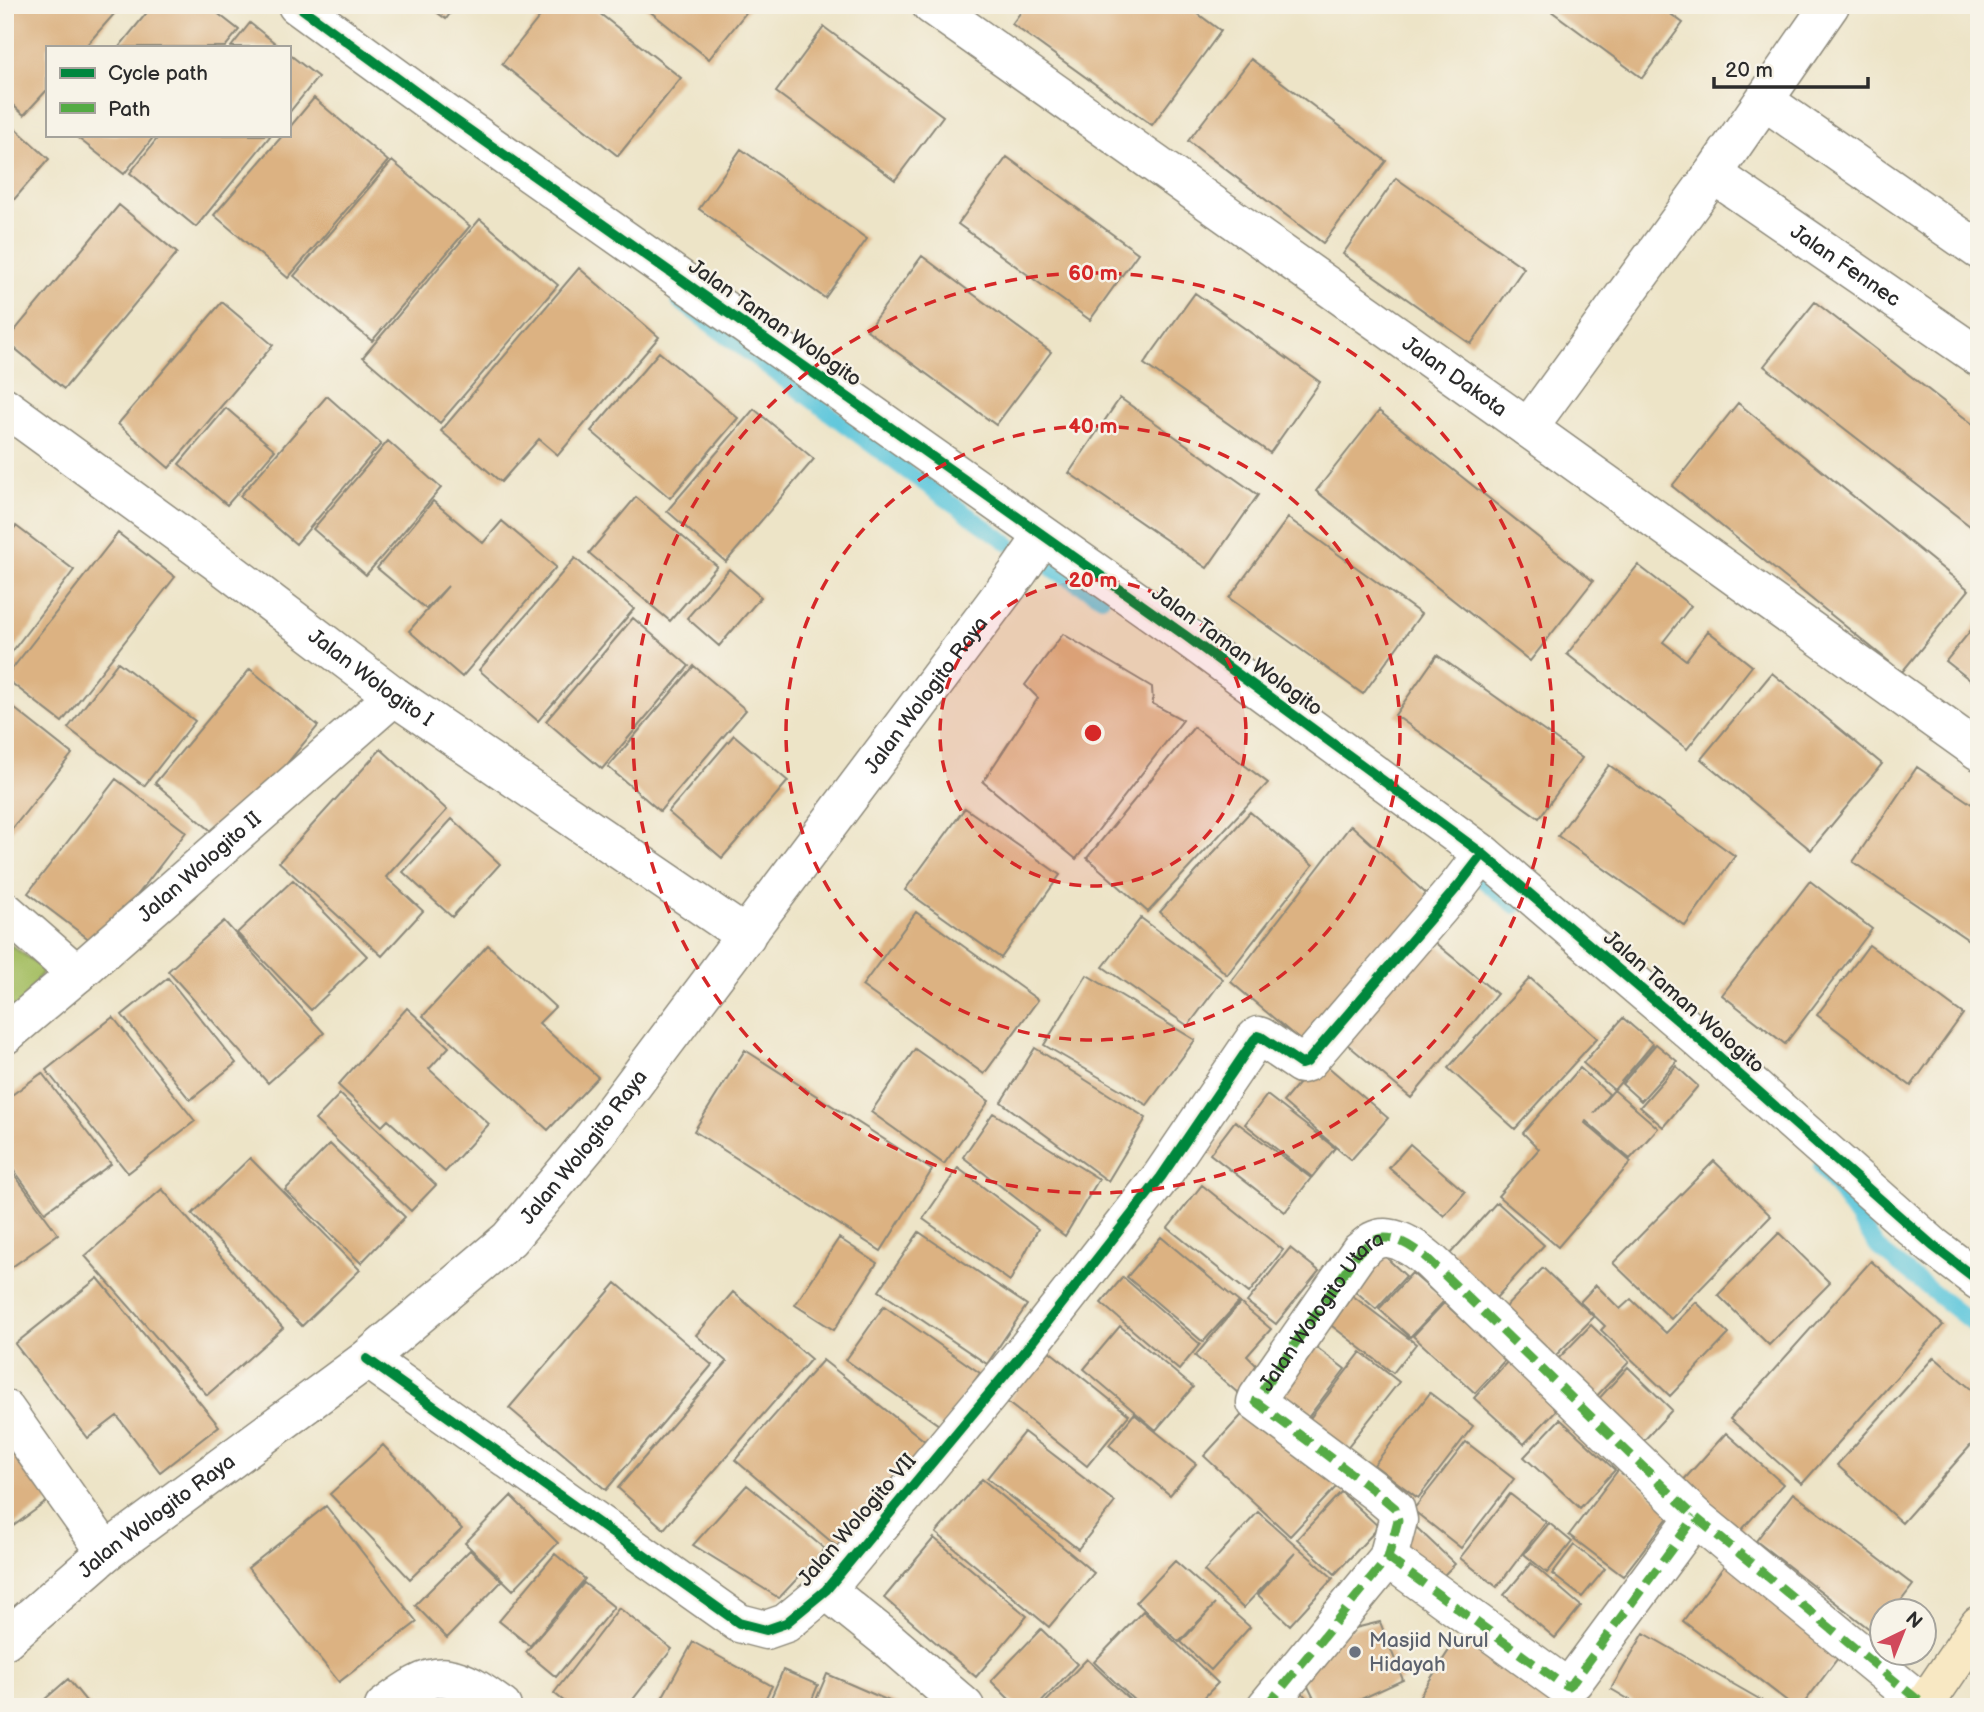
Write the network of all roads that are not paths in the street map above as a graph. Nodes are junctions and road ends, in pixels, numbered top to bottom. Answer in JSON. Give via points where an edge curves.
{"nodes":[{"id":1,"x":297,"y":5,"type":"edge"},
{"id":2,"x":931,"y":5,"type":"edge"},
{"id":3,"x":1830,"y":5,"type":"edge"},
{"id":4,"x":1765,"y":101,"type":"junction"},
{"id":5,"x":1713,"y":174,"type":"junction"},
{"id":6,"x":1979,"y":250,"type":"edge"},
{"id":7,"x":1979,"y":358,"type":"edge"},
{"id":8,"x":5,"y":407,"type":"edge"},
{"id":9,"x":1528,"y":428,"type":"junction"},
{"id":10,"x":1043,"y":537,"type":"junction"},
{"id":11,"x":394,"y":696,"type":"junction"},
{"id":12,"x":1979,"y":751,"type":"edge"},
{"id":13,"x":1483,"y":854,"type":"junction"},
{"id":14,"x":5,"y":911,"type":"edge"},
{"id":15,"x":746,"y":936,"type":"junction"},
{"id":16,"x":78,"y":974,"type":"junction"},
{"id":17,"x":5,"y":1034,"type":"edge"},
{"id":18,"x":1979,"y":1281,"type":"edge"},
{"id":19,"x":367,"y":1359,"type":"junction"},
{"id":20,"x":5,"y":1409,"type":"edge"},
{"id":21,"x":1695,"y":1517,"type":"junction"},
{"id":22,"x":106,"y":1552,"type":"junction"},
{"id":23,"x":1388,"y":1558,"type":"junction"},
{"id":24,"x":826,"y":1590,"type":"junction"},
{"id":25,"x":1979,"y":1625,"type":"edge"},
{"id":26,"x":5,"y":1640,"type":"edge"},
{"id":27,"x":1924,"y":1706,"type":"edge"},
{"id":28,"x":384,"y":1707,"type":"edge"},
{"id":29,"x":502,"y":1707,"type":"edge"},
{"id":30,"x":965,"y":1707,"type":"edge"},
{"id":31,"x":1266,"y":1707,"type":"edge"}],
"edges":[{"from":1,"to":10,"type":"street","name":"Jalan Taman Wologito"},
{"from":2,"to":9,"type":"street","name":"Jalan Dakota"},
{"from":3,"to":4,"type":"street"},
{"from":4,"to":5,"type":"street"},
{"from":4,"to":6,"type":"street"},
{"from":5,"to":7,"type":"street","name":"Jalan Fennec"},
{"from":5,"to":9,"type":"street"},
{"from":8,"to":11,"type":"street","name":"Jalan Wologito I"},
{"from":9,"to":12,"type":"street","name":"Jalan Dakota"},
{"from":10,"to":13,"type":"street","name":"Jalan Taman Wologito"},
{"from":10,"to":15,"type":"street","name":"Jalan Wologito Raya"},
{"from":11,"to":15,"type":"street","name":"Jalan Wologito I"},
{"from":11,"to":16,"type":"street","name":"Jalan Wologito II"},
{"from":13,"to":18,"type":"street","name":"Jalan Taman Wologito","via":[[1933,1247]]},
{"from":13,"to":24,"type":"street","name":"Jalan Wologito VII","via":[[1307,1062],[1301,1064],[1258,1036],[1254,1040],[1161,1177],[1037,1337]]},
{"from":14,"to":16,"type":"street"},
{"from":15,"to":19,"type":"street","name":"Jalan Wologito Raya","via":[[587,1146],[509,1239]]},
{"from":16,"to":17,"type":"street","name":"Jalan Wologito II"},
{"from":19,"to":22,"type":"street","name":"Jalan Wologito Raya"},
{"from":19,"to":24,"type":"street","name":"Jalan Wologito VII","via":[[739,1623],[766,1630],[786,1623]]},
{"from":20,"to":22,"type":"street"},
{"from":21,"to":23,"type":"street","via":[[1568,1686]]},
{"from":21,"to":23,"type":"street","name":"Jalan Wologito Utara","via":[[1430,1261],[1392,1239],[1374,1240],[1359,1252],[1256,1402],[1395,1508],[1398,1520]]},
{"from":21,"to":27,"type":"street","name":"Jalan Wologito Utara"},
{"from":22,"to":26,"type":"street","name":"Jalan Wologito Raya"},
{"from":23,"to":31,"type":"street"},
{"from":24,"to":30,"type":"street"},
{"from":25,"to":27,"type":"street"},
{"from":28,"to":29,"type":"street","via":[[421,1682],[447,1677]]}]}
